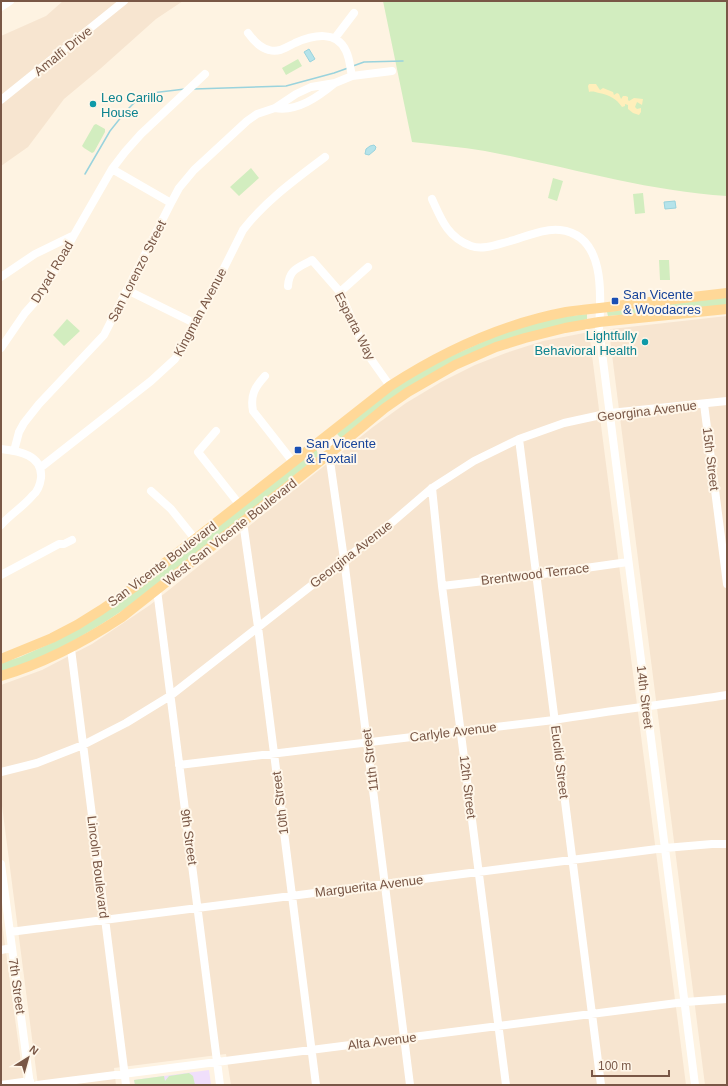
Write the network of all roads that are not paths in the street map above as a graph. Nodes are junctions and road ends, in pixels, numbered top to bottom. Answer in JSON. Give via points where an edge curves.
{"nodes":[{"id":1,"x":10,"y":1,"type":"edge"},
{"id":2,"x":124,"y":1,"type":"edge"},
{"id":3,"x":1,"y":7,"type":"edge"},
{"id":4,"x":354,"y":13,"type":"dead end"},
{"id":5,"x":248,"y":33,"type":"dead end"},
{"id":6,"x":335,"y":38,"type":"junction"},
{"id":7,"x":392,"y":71,"type":"dead end"},
{"id":8,"x":205,"y":74,"type":"dead end"},
{"id":9,"x":352,"y":76,"type":"junction"},
{"id":10,"x":335,"y":83,"type":"junction"},
{"id":11,"x":1,"y":100,"type":"edge"},
{"id":12,"x":275,"y":108,"type":"junction"},
{"id":13,"x":325,"y":157,"type":"dead end"},
{"id":14,"x":112,"y":169,"type":"junction"},
{"id":15,"x":432,"y":199,"type":"dead end"},
{"id":16,"x":171,"y":203,"type":"junction"},
{"id":17,"x":74,"y":235,"type":"junction"},
{"id":18,"x":368,"y":267,"type":"dead end"},
{"id":19,"x":1,"y":277,"type":"edge"},
{"id":20,"x":288,"y":286,"type":"dead end"},
{"id":21,"x":127,"y":290,"type":"junction"},
{"id":22,"x":340,"y":292,"type":"junction"},
{"id":23,"x":727,"y":293,"type":"edge"},
{"id":24,"x":600,"y":308,"type":"junction"},
{"id":25,"x":727,"y":309,"type":"edge"},
{"id":26,"x":599,"y":322,"type":"junction"},
{"id":27,"x":196,"y":324,"type":"junction"},
{"id":28,"x":1,"y":348,"type":"edge"},
{"id":29,"x":265,"y":376,"type":"dead end"},
{"id":30,"x":390,"y":386,"type":"junction"},
{"id":31,"x":727,"y":402,"type":"edge"},
{"id":32,"x":704,"y":404,"type":"junction"},
{"id":33,"x":610,"y":413,"type":"junction"},
{"id":34,"x":216,"y":431,"type":"dead end"},
{"id":35,"x":328,"y":435,"type":"junction"},
{"id":36,"x":519,"y":439,"type":"junction"},
{"id":37,"x":1,"y":449,"type":"edge"},
{"id":38,"x":14,"y":451,"type":"junction"},
{"id":39,"x":329,"y":454,"type":"junction"},
{"id":40,"x":293,"y":462,"type":"junction"},
{"id":41,"x":40,"y":468,"type":"junction"},
{"id":42,"x":432,"y":488,"type":"junction"},
{"id":43,"x":151,"y":491,"type":"dead end"},
{"id":44,"x":239,"y":504,"type":"junction"},
{"id":45,"x":241,"y":522,"type":"junction"},
{"id":46,"x":1,"y":525,"type":"edge"},
{"id":47,"x":195,"y":539,"type":"junction"},
{"id":48,"x":68,"y":542,"type":"dead end"},
{"id":49,"x":344,"y":559,"type":"junction"},
{"id":50,"x":32,"y":561,"type":"junction"},
{"id":51,"x":628,"y":562,"type":"junction"},
{"id":52,"x":1,"y":575,"type":"edge"},
{"id":53,"x":536,"y":575,"type":"junction"},
{"id":54,"x":1,"y":580,"type":"edge"},
{"id":55,"x":727,"y":584,"type":"edge"},
{"id":56,"x":442,"y":586,"type":"junction"},
{"id":57,"x":157,"y":590,"type":"junction"},
{"id":58,"x":258,"y":627,"type":"junction"},
{"id":59,"x":71,"y":649,"type":"junction"},
{"id":60,"x":1,"y":659,"type":"edge"},
{"id":61,"x":1,"y":676,"type":"edge"},
{"id":62,"x":727,"y":695,"type":"edge"},
{"id":63,"x":170,"y":696,"type":"junction"},
{"id":64,"x":647,"y":706,"type":"junction"},
{"id":65,"x":554,"y":720,"type":"junction"},
{"id":66,"x":461,"y":731,"type":"junction"},
{"id":67,"x":368,"y":742,"type":"junction"},
{"id":68,"x":83,"y":745,"type":"junction"},
{"id":69,"x":274,"y":754,"type":"junction"},
{"id":70,"x":179,"y":765,"type":"junction"},
{"id":71,"x":1,"y":772,"type":"edge"},
{"id":72,"x":727,"y":844,"type":"edge"},
{"id":73,"x":665,"y":848,"type":"junction"},
{"id":74,"x":572,"y":860,"type":"junction"},
{"id":75,"x":1,"y":864,"type":"edge"},
{"id":76,"x":478,"y":872,"type":"junction"},
{"id":77,"x":385,"y":885,"type":"junction"},
{"id":78,"x":291,"y":896,"type":"junction"},
{"id":79,"x":198,"y":908,"type":"junction"},
{"id":80,"x":105,"y":920,"type":"junction"},
{"id":81,"x":10,"y":932,"type":"junction"},
{"id":82,"x":12,"y":948,"type":"junction"},
{"id":83,"x":1,"y":950,"type":"edge"},
{"id":84,"x":727,"y":999,"type":"edge"},
{"id":85,"x":685,"y":1002,"type":"junction"},
{"id":86,"x":591,"y":1015,"type":"junction"},
{"id":87,"x":498,"y":1026,"type":"junction"},
{"id":88,"x":404,"y":1038,"type":"junction"},
{"id":89,"x":311,"y":1050,"type":"junction"},
{"id":90,"x":218,"y":1062,"type":"junction"},
{"id":91,"x":124,"y":1074,"type":"junction"},
{"id":92,"x":32,"y":1084,"type":"edge"},
{"id":93,"x":1,"y":1085,"type":"edge"},
{"id":94,"x":126,"y":1085,"type":"edge"},
{"id":95,"x":220,"y":1085,"type":"edge"},
{"id":96,"x":316,"y":1085,"type":"edge"},
{"id":97,"x":410,"y":1085,"type":"edge"},
{"id":98,"x":506,"y":1085,"type":"edge"},
{"id":99,"x":600,"y":1085,"type":"edge"},
{"id":100,"x":695,"y":1085,"type":"edge"}],
"edges":[{"from":1,"to":3,"type":"street"},
{"from":2,"to":11,"type":"street","name":"Amalfi Drive"},
{"from":4,"to":6,"type":"street"},
{"from":5,"to":6,"type":"street","via":[[254,41],[269,50],[284,49],[320,36]]},
{"from":6,"to":9,"type":"street","via":[[347,53]]},
{"from":7,"to":9,"type":"street","name":"San Lorenzo Street"},
{"from":8,"to":14,"type":"street","name":"Dryad Road","via":[[141,134]]},
{"from":9,"to":10,"type":"street","name":"San Lorenzo Street"},
{"from":10,"to":12,"type":"street","name":"San Lorenzo Street","via":[[311,86]]},
{"from":10,"to":12,"type":"street","name":"San Lorenzo Street","via":[[298,107]]},
{"from":12,"to":16,"type":"street","name":"San Lorenzo Street","via":[[256,114],[231,136],[194,170],[179,188]]},
{"from":13,"to":27,"type":"street","name":"Kingman Avenue","via":[[264,207],[243,230]]},
{"from":14,"to":16,"type":"street"},
{"from":14,"to":17,"type":"street","name":"Dryad Road"},
{"from":15,"to":24,"type":"street","name":"14th Street","via":[[451,235],[473,247],[488,246],[552,230],[574,234],[585,242],[598,268]]},
{"from":16,"to":21,"type":"street","name":"San Lorenzo Street"},
{"from":17,"to":19,"type":"street","via":[[34,254]]},
{"from":17,"to":28,"type":"street","name":"Dryad Road","via":[[40,295]]},
{"from":18,"to":22,"type":"street"},
{"from":20,"to":22,"type":"street","name":"Esparta Way","via":[[291,272],[312,260]]},
{"from":21,"to":27,"type":"street"},
{"from":21,"to":38,"type":"street","name":"San Lorenzo Street","via":[[104,334],[24,423]]},
{"from":22,"to":30,"type":"street","name":"Esparta Way","via":[[366,352]]},
{"from":23,"to":24,"type":"main road","name":"San Vicente Boulevard"},
{"from":24,"to":26,"type":"street","name":"14th Street"},
{"from":24,"to":30,"type":"main road","name":"San Vicente Boulevard","via":[[548,316],[491,334],[443,355]]},
{"from":25,"to":26,"type":"main road","name":"West San Vicente Boulevard"},
{"from":26,"to":33,"type":"street","name":"14th Street"},
{"from":26,"to":39,"type":"main road","name":"West San Vicente Boulevard","via":[[525,338],[496,347],[455,365],[408,392]]},
{"from":27,"to":41,"type":"street","name":"Kingman Avenue","via":[[175,359],[165,369]]},
{"from":29,"to":40,"type":"street","via":[[252,395],[253,411]]},
{"from":30,"to":35,"type":"main road","name":"San Vicente Boulevard"},
{"from":31,"to":32,"type":"street","name":"Georgina Avenue"},
{"from":32,"to":33,"type":"street","name":"Georgina Avenue"},
{"from":32,"to":55,"type":"street","name":"15th Street"},
{"from":33,"to":36,"type":"street","name":"Georgina Avenue","via":[[564,423]]},
{"from":33,"to":51,"type":"street","name":"14th Street"},
{"from":34,"to":44,"type":"street","via":[[198,452]]},
{"from":35,"to":39,"type":"street","name":"11th Street"},
{"from":35,"to":40,"type":"main road","name":"San Vicente Boulevard"},
{"from":36,"to":42,"type":"street","name":"Georgina Avenue","via":[[474,461]]},
{"from":36,"to":53,"type":"street","name":"Euclid Street"},
{"from":37,"to":38,"type":"street"},
{"from":38,"to":41,"type":"street","via":[[31,457]]},
{"from":39,"to":45,"type":"main road","name":"West San Vicente Boulevard"},
{"from":39,"to":49,"type":"street","name":"11th Street"},
{"from":40,"to":44,"type":"main road","name":"San Vicente Boulevard"},
{"from":41,"to":46,"type":"street","via":[[40,484],[34,495]]},
{"from":42,"to":49,"type":"street","name":"Georgina Avenue"},
{"from":42,"to":56,"type":"street","name":"12th Street"},
{"from":43,"to":47,"type":"street","via":[[171,509]]},
{"from":44,"to":47,"type":"main road","name":"San Vicente Boulevard"},
{"from":45,"to":57,"type":"main road","name":"West San Vicente Boulevard"},
{"from":45,"to":58,"type":"street","name":"10th Street"},
{"from":47,"to":60,"type":"main road","name":"San Vicente Boulevard","via":[[133,588],[77,625]]},
{"from":48,"to":50,"type":"street","via":[[61,548]]},
{"from":49,"to":58,"type":"street","name":"Georgina Avenue"},
{"from":49,"to":67,"type":"street","name":"11th Street"},
{"from":50,"to":52,"type":"street"},
{"from":50,"to":54,"type":"street"},
{"from":51,"to":53,"type":"street","name":"Brentwood Terrace"},
{"from":51,"to":64,"type":"street","name":"14th Street"},
{"from":53,"to":56,"type":"street","name":"Brentwood Terrace"},
{"from":53,"to":65,"type":"street","name":"Euclid Street"},
{"from":56,"to":66,"type":"street","name":"12th Street"},
{"from":57,"to":59,"type":"main road","name":"West San Vicente Boulevard","via":[[122,617]]},
{"from":57,"to":63,"type":"street","name":"9th Street"},
{"from":58,"to":63,"type":"street","name":"Georgina Avenue"},
{"from":58,"to":69,"type":"street","name":"10th Street"},
{"from":59,"to":61,"type":"main road","name":"West San Vicente Boulevard"},
{"from":59,"to":68,"type":"street","name":"Lincoln Boulevard"},
{"from":62,"to":64,"type":"street","name":"Carlyle Avenue"},
{"from":63,"to":68,"type":"street","name":"Georgina Avenue"},
{"from":63,"to":70,"type":"street","name":"9th Street"},
{"from":64,"to":65,"type":"street","name":"Carlyle Avenue"},
{"from":64,"to":73,"type":"street","name":"14th Street"},
{"from":65,"to":66,"type":"street","name":"Carlyle Avenue"},
{"from":65,"to":74,"type":"street","name":"Euclid Street"},
{"from":66,"to":67,"type":"street","name":"Carlyle Avenue"},
{"from":66,"to":76,"type":"street","name":"12th Street"},
{"from":67,"to":69,"type":"street","name":"Carlyle Avenue"},
{"from":67,"to":77,"type":"street","name":"11th Street"},
{"from":68,"to":71,"type":"street","name":"Georgina Avenue","via":[[37,763]]},
{"from":68,"to":80,"type":"street","name":"Lincoln Boulevard"},
{"from":69,"to":70,"type":"street","name":"Carlyle Avenue"},
{"from":69,"to":78,"type":"street","name":"10th Street"},
{"from":70,"to":79,"type":"street","name":"9th Street"},
{"from":72,"to":73,"type":"street","name":"Marguerita Avenue"},
{"from":73,"to":74,"type":"street","name":"Marguerita Avenue"},
{"from":73,"to":85,"type":"street","name":"14th Street"},
{"from":74,"to":76,"type":"street","name":"Marguerita Avenue"},
{"from":74,"to":86,"type":"street","name":"Euclid Street"},
{"from":75,"to":81,"type":"street","name":"7th Street"},
{"from":76,"to":77,"type":"street","name":"Marguerita Avenue"},
{"from":76,"to":87,"type":"street","name":"12th Street"},
{"from":77,"to":78,"type":"street","name":"Marguerita Avenue"},
{"from":77,"to":88,"type":"street","name":"11th Street"},
{"from":78,"to":79,"type":"street","name":"Marguerita Avenue"},
{"from":78,"to":89,"type":"street","name":"10th Street"},
{"from":79,"to":80,"type":"street","name":"Marguerita Avenue"},
{"from":79,"to":90,"type":"street","name":"9th Street"},
{"from":80,"to":81,"type":"street","name":"Marguerita Avenue"},
{"from":80,"to":91,"type":"street","name":"Lincoln Boulevard"},
{"from":81,"to":82,"type":"street","name":"7th Street"},
{"from":82,"to":83,"type":"street"},
{"from":82,"to":92,"type":"street","name":"7th Street"},
{"from":84,"to":85,"type":"street","name":"Alta Avenue"},
{"from":85,"to":86,"type":"street","name":"Alta Avenue"},
{"from":85,"to":100,"type":"street","name":"14th Street"},
{"from":86,"to":87,"type":"street","name":"Alta Avenue"},
{"from":86,"to":99,"type":"street","name":"Euclid Street"},
{"from":87,"to":88,"type":"street","name":"Alta Avenue"},
{"from":87,"to":98,"type":"street","name":"12th Street"},
{"from":88,"to":89,"type":"street","name":"Alta Avenue"},
{"from":88,"to":97,"type":"street","name":"11th Street"},
{"from":89,"to":90,"type":"street","name":"Alta Avenue"},
{"from":89,"to":96,"type":"street","name":"10th Street"},
{"from":90,"to":91,"type":"street","name":"Alta Avenue"},
{"from":90,"to":95,"type":"street","name":"9th Street"},
{"from":91,"to":92,"type":"street","name":"Alta Avenue"},
{"from":91,"to":94,"type":"street","name":"Lincoln Boulevard"},
{"from":92,"to":93,"type":"street","name":"Alta Avenue"}]}
